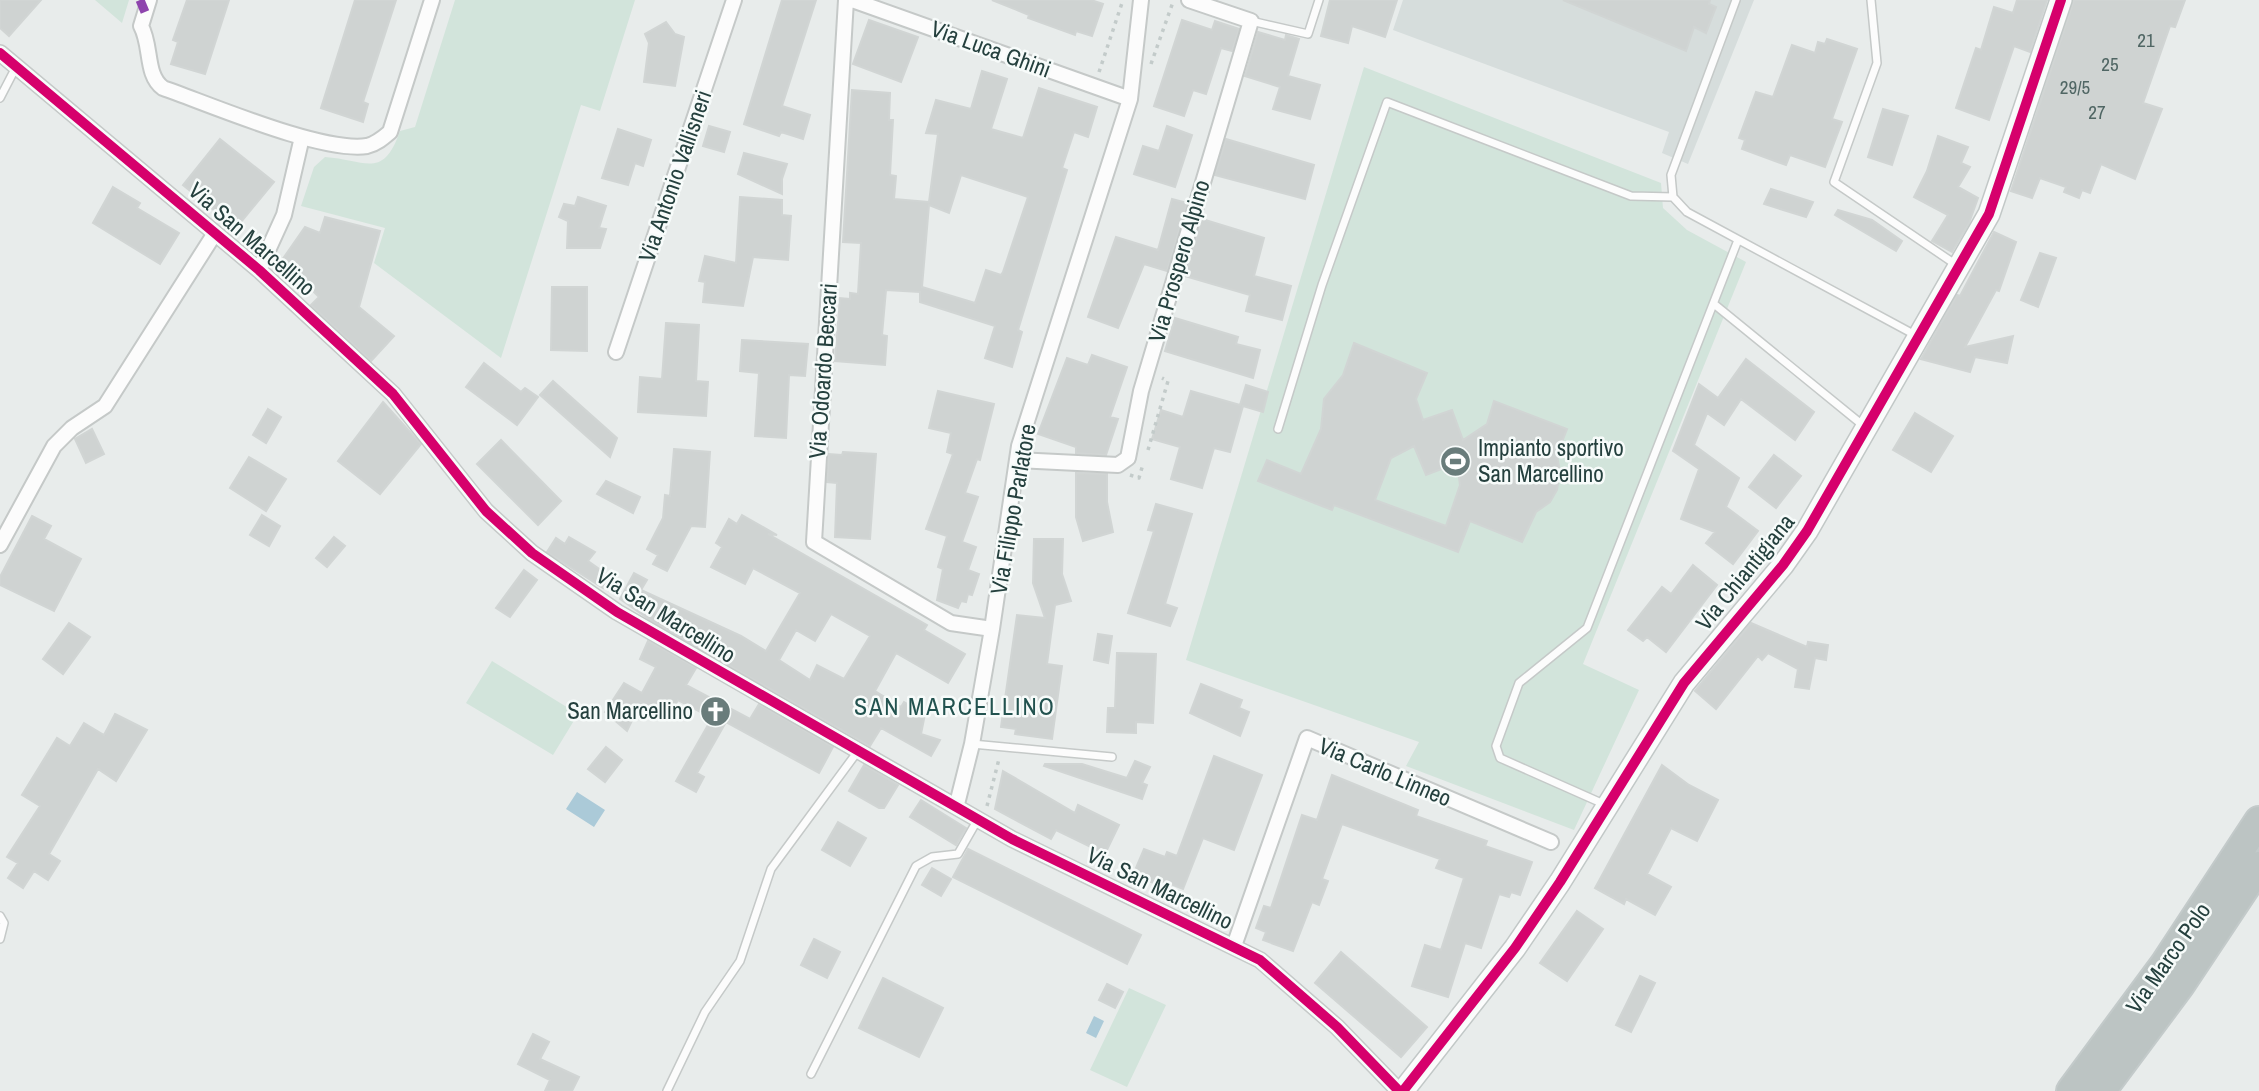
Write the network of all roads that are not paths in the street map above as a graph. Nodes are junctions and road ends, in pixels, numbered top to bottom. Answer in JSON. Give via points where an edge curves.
{"nodes":[{"id":1,"x":149,"y":0,"type":"edge"},
{"id":2,"x":432,"y":0,"type":"edge"},
{"id":3,"x":734,"y":0,"type":"edge"},
{"id":4,"x":846,"y":0,"type":"edge"},
{"id":5,"x":852,"y":0,"type":"edge"},
{"id":6,"x":1141,"y":0,"type":"edge"},
{"id":7,"x":1189,"y":0,"type":"edge"},
{"id":8,"x":1319,"y":0,"type":"edge"},
{"id":9,"x":1736,"y":0,"type":"edge"},
{"id":10,"x":1871,"y":0,"type":"edge"},
{"id":11,"x":2061,"y":0,"type":"edge"},
{"id":12,"x":1251,"y":21,"type":"junction"},
{"id":13,"x":0,"y":53,"type":"edge"},
{"id":14,"x":16,"y":67,"type":"junction"},
{"id":15,"x":0,"y":98,"type":"edge"},
{"id":16,"x":1130,"y":99,"type":"junction"},
{"id":17,"x":302,"y":136,"type":"junction"},
{"id":18,"x":1673,"y":197,"type":"junction"},
{"id":19,"x":215,"y":233,"type":"junction"},
{"id":20,"x":1738,"y":240,"type":"junction"},
{"id":21,"x":1959,"y":266,"type":"junction"},
{"id":22,"x":259,"y":271,"type":"junction"},
{"id":23,"x":1714,"y":304,"type":"junction"},
{"id":24,"x":1918,"y":337,"type":"junction"},
{"id":25,"x":616,"y":352,"type":"dead end"},
{"id":26,"x":1866,"y":428,"type":"junction"},
{"id":27,"x":1278,"y":429,"type":"dead end"},
{"id":28,"x":1017,"y":460,"type":"junction"},
{"id":29,"x":0,"y":545,"type":"edge"},
{"id":30,"x":992,"y":629,"type":"junction"},
{"id":31,"x":972,"y":744,"type":"junction"},
{"id":32,"x":859,"y":751,"type":"junction"},
{"id":33,"x":1112,"y":757,"type":"dead end"},
{"id":34,"x":957,"y":804,"type":"junction"},
{"id":35,"x":1610,"y":807,"type":"junction"},
{"id":36,"x":982,"y":815,"type":"junction"},
{"id":37,"x":2259,"y":821,"type":"edge"},
{"id":38,"x":1550,"y":842,"type":"dead end"},
{"id":39,"x":2259,"y":866,"type":"edge"},
{"id":40,"x":0,"y":916,"type":"edge"},
{"id":41,"x":0,"y":939,"type":"edge"},
{"id":42,"x":1234,"y":946,"type":"junction"},
{"id":43,"x":811,"y":1074,"type":"dead end"},
{"id":44,"x":667,"y":1091,"type":"edge"},
{"id":45,"x":1401,"y":1091,"type":"edge"},
{"id":46,"x":2071,"y":1091,"type":"edge"},
{"id":47,"x":2101,"y":1091,"type":"edge"}],
"edges":[{"from":1,"to":17,"type":"street","via":[[141,26],[149,40],[156,83]]},
{"from":2,"to":17,"type":"street","via":[[390,132],[374,144],[358,146]]},
{"from":3,"to":25,"type":"street","name":"Via Antonio Vallisneri"},
{"from":4,"to":30,"type":"street","name":"Via Odoardo Beccari","via":[[814,542],[951,622]]},
{"from":5,"to":16,"type":"street","name":"Via Luca Ghini"},
{"from":6,"to":16,"type":"street","name":"Via Filippo Parlatore"},
{"from":7,"to":12,"type":"street"},
{"from":8,"to":12,"type":"lane","via":[[1308,34]]},
{"from":9,"to":18,"type":"lane","via":[[1671,175]]},
{"from":10,"to":21,"type":"lane","via":[[1877,63],[1834,182]]},
{"from":11,"to":21,"type":"street","name":"Via Chiantigiana","via":[[1989,214]]},
{"from":12,"to":28,"type":"street","name":"Via Prospero Alpino","via":[[1141,391],[1128,458],[1118,465]]},
{"from":13,"to":14,"type":"street","name":"Via San Marcellino"},
{"from":14,"to":15,"type":"lane"},
{"from":14,"to":19,"type":"street","name":"Via San Marcellino"},
{"from":16,"to":28,"type":"street","name":"Via Filippo Parlatore"},
{"from":17,"to":22,"type":"street","via":[[284,215]]},
{"from":18,"to":20,"type":"lane","via":[[1688,212]]},
{"from":18,"to":27,"type":"lane","via":[[1632,196],[1387,102],[1322,285]]},
{"from":19,"to":22,"type":"street","name":"Via San Marcellino"},
{"from":19,"to":29,"type":"street","name":"Via San Marcellino","via":[[105,407],[54,446]]},
{"from":20,"to":23,"type":"lane"},
{"from":20,"to":24,"type":"lane"},
{"from":21,"to":24,"type":"street","name":"Via Chiantigiana"},
{"from":22,"to":32,"type":"street","name":"Via San Marcellino","via":[[393,394],[486,510],[532,553],[617,612]]},
{"from":23,"to":26,"type":"lane"},
{"from":23,"to":35,"type":"lane","via":[[1587,628],[1518,683],[1496,746],[1500,758],[1516,767]]},
{"from":24,"to":26,"type":"street","name":"Via Chiantigiana"},
{"from":26,"to":35,"type":"street","name":"Via Chiantigiana","via":[[1807,531],[1684,683]]},
{"from":28,"to":30,"type":"street","name":"Via Filippo Parlatore"},
{"from":30,"to":31,"type":"street","name":"Via Filippo Parlatore"},
{"from":31,"to":33,"type":"lane"},
{"from":31,"to":34,"type":"street","name":"Via Filippo Parlatore"},
{"from":32,"to":34,"type":"street","name":"Via San Marcellino"},
{"from":32,"to":44,"type":"lane","via":[[771,869],[740,961],[705,1012]]},
{"from":34,"to":36,"type":"street","name":"Via San Marcellino"},
{"from":35,"to":45,"type":"street","name":"Via Chiantigiana","via":[[1515,948]]},
{"from":36,"to":42,"type":"street","name":"Via San Marcellino","via":[[1040,854]]},
{"from":36,"to":43,"type":"lane","via":[[958,854],[916,866]]},
{"from":37,"to":46,"type":"highway","name":"Via Marco Polo","via":[[2165,964]]},
{"from":38,"to":42,"type":"street","name":"Via Carlo Linneo","via":[[1307,738]]},
{"from":39,"to":47,"type":"highway","name":"Via Marco Polo","via":[[2180,985]]},
{"from":40,"to":41,"type":"lane","via":[[4,923]]},
{"from":42,"to":45,"type":"street","name":"Via San Marcellino","via":[[1285,979]]}]}
